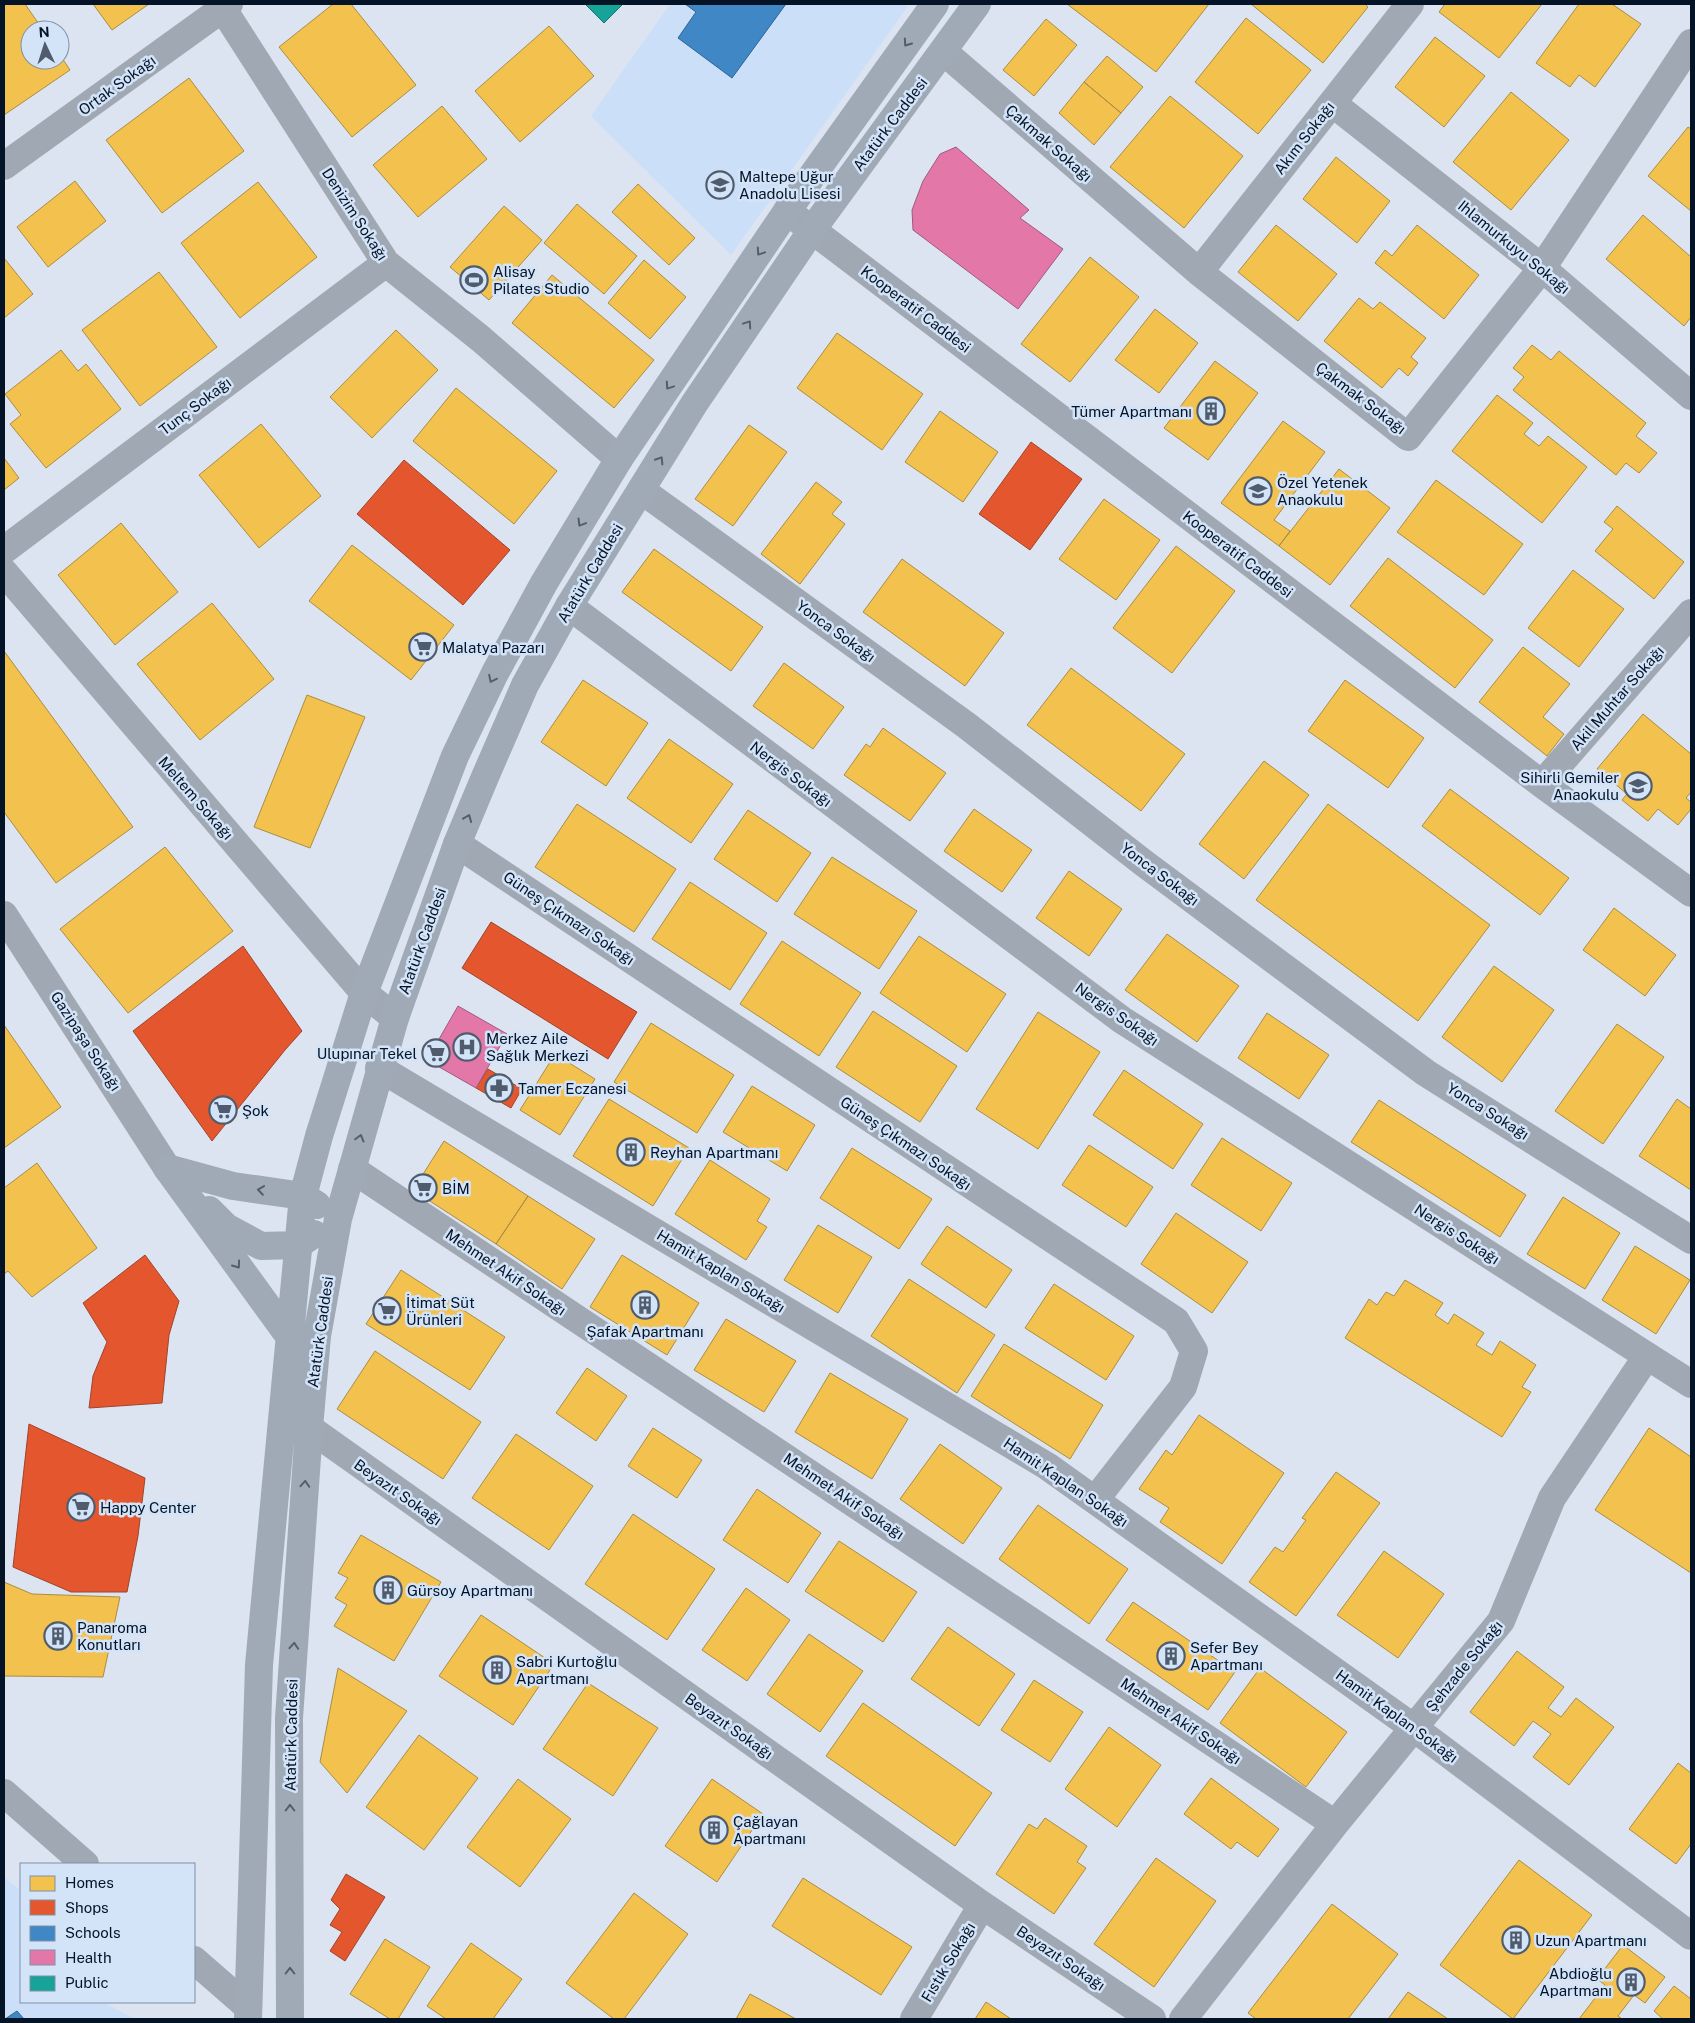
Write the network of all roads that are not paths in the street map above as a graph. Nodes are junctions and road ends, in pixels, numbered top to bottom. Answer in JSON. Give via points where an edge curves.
{"nodes":[{"id":1,"x":935,"y":4,"type":"edge"},
{"id":2,"x":977,"y":4,"type":"edge"},
{"id":3,"x":1410,"y":4,"type":"edge"},
{"id":4,"x":226,"y":7,"type":"edge"},
{"id":5,"x":1691,"y":43,"type":"edge"},
{"id":6,"x":944,"y":52,"type":"junction"},
{"id":7,"x":1332,"y":103,"type":"junction"},
{"id":8,"x":4,"y":166,"type":"edge"},
{"id":9,"x":787,"y":211,"type":"junction"},
{"id":10,"x":812,"y":230,"type":"junction"},
{"id":11,"x":386,"y":263,"type":"junction"},
{"id":12,"x":1542,"y":268,"type":"junction"},
{"id":13,"x":1199,"y":272,"type":"junction"},
{"id":14,"x":1691,"y":396,"type":"edge"},
{"id":15,"x":619,"y":460,"type":"junction"},
{"id":16,"x":641,"y":490,"type":"junction"},
{"id":17,"x":4,"y":550,"type":"edge"},
{"id":18,"x":4,"y":572,"type":"edge"},
{"id":19,"x":569,"y":606,"type":"junction"},
{"id":20,"x":1691,"y":613,"type":"edge"},
{"id":21,"x":1542,"y":784,"type":"junction"},
{"id":22,"x":457,"y":844,"type":"junction"},
{"id":23,"x":1691,"y":893,"type":"edge"},
{"id":24,"x":4,"y":915,"type":"edge"},
{"id":25,"x":11,"y":943,"type":"edge"},
{"id":26,"x":364,"y":993,"type":"junction"},
{"id":27,"x":395,"y":1018,"type":"junction"},
{"id":28,"x":379,"y":1068,"type":"junction"},
{"id":29,"x":167,"y":1168,"type":"junction"},
{"id":30,"x":352,"y":1169,"type":"junction"},
{"id":31,"x":303,"y":1196,"type":"junction"},
{"id":32,"x":338,"y":1218,"type":"junction"},
{"id":33,"x":1691,"y":1240,"type":"edge"},
{"id":34,"x":298,"y":1244,"type":"junction"},
{"id":35,"x":289,"y":1336,"type":"junction"},
{"id":36,"x":1648,"y":1356,"type":"junction"},
{"id":37,"x":1689,"y":1379,"type":"edge"},
{"id":38,"x":309,"y":1428,"type":"junction"},
{"id":39,"x":1095,"y":1500,"type":"junction"},
{"id":40,"x":1414,"y":1728,"type":"junction"},
{"id":41,"x":4,"y":1793,"type":"edge"},
{"id":42,"x":1335,"y":1824,"type":"junction"},
{"id":43,"x":84,"y":1863,"type":"edge"},
{"id":44,"x":982,"y":1905,"type":"junction"},
{"id":45,"x":1691,"y":1936,"type":"edge"},
{"id":46,"x":195,"y":1961,"type":"edge"},
{"id":47,"x":248,"y":2013,"type":"edge"},
{"id":48,"x":290,"y":2019,"type":"edge"},
{"id":49,"x":914,"y":2019,"type":"edge"},
{"id":50,"x":1152,"y":2019,"type":"edge"},
{"id":51,"x":1183,"y":2019,"type":"edge"}],
"edges":[{"from":1,"to":9,"type":"main road","name":"Atatürk Caddesi","one_way":true},
{"from":2,"to":6,"type":"main road","name":"Atatürk Caddesi"},
{"from":3,"to":7,"type":"street","name":"Akım Sokağı"},
{"from":4,"to":8,"type":"street","name":"Ortak Sokağı"},
{"from":4,"to":11,"type":"street","name":"Denizim Sokağı"},
{"from":5,"to":12,"type":"street","name":"Çakmak Sokağı"},
{"from":6,"to":10,"type":"main road","name":"Atatürk Caddesi"},
{"from":6,"to":13,"type":"street","name":"Çakmak Sokağı"},
{"from":7,"to":12,"type":"street","name":"Ihlamurkuyu Sokağı"},
{"from":7,"to":13,"type":"street","name":"Akım Sokağı"},
{"from":9,"to":10,"type":"street","name":"Kooperatif Caddesi"},
{"from":9,"to":15,"type":"main road","name":"Atatürk Caddesi","one_way":true},
{"from":16,"to":10,"type":"main road","name":"Atatürk Caddesi","one_way":true,"via":[[694,404]]},
{"from":10,"to":21,"type":"street","name":"Kooperatif Caddesi"},
{"from":11,"to":15,"type":"street","name":"Denizim Sokağı","via":[[481,339]]},
{"from":11,"to":17,"type":"street","name":"Tunç Sokağı"},
{"from":12,"to":13,"type":"street","name":"Çakmak Sokağı","via":[[1408,437]]},
{"from":12,"to":14,"type":"street","name":"Ihlamurkuyu Sokağı"},
{"from":15,"to":26,"type":"main road","name":"Atatürk Caddesi","one_way":true,"via":[[544,583],[455,756]]},
{"from":16,"to":19,"type":"main road","name":"Atatürk Caddesi"},
{"from":16,"to":33,"type":"street","name":"Yonca Sokağı","via":[[966,725],[1145,864],[1426,1073]]},
{"from":18,"to":26,"type":"street","name":"Meltem Sokağı"},
{"from":22,"to":19,"type":"main road","name":"Atatürk Caddesi","one_way":true,"via":[[525,685]]},
{"from":19,"to":36,"type":"street","name":"Nergis Sokağı","via":[[1122,1020]]},
{"from":20,"to":21,"type":"street","name":"Akil Muhtar Sokağı"},
{"from":21,"to":23,"type":"street","name":"Kooperatif Caddesi"},
{"from":22,"to":27,"type":"main road","name":"Atatürk Caddesi"},
{"from":22,"to":39,"type":"street","name":"Güneş Çıkmazı Sokağı","via":[[1176,1321],[1194,1351],[1183,1387]]},
{"from":24,"to":25,"type":"street","name":"Gazipaşa Sokağı"},
{"from":25,"to":29,"type":"street","name":"Gazipaşa Sokağı"},
{"from":26,"to":27,"type":"street","name":"Meltem Sokağı"},
{"from":26,"to":31,"type":"main road","name":"Atatürk Caddesi"},
{"from":27,"to":28,"type":"main road","name":"Atatürk Caddesi"},
{"from":30,"to":28,"type":"main road","name":"Atatürk Caddesi","one_way":true},
{"from":28,"to":39,"type":"street","name":"Hamit Kaplan Sokağı","via":[[1047,1466]]},
{"from":31,"to":29,"type":"main road","one_way":true,"via":[[232,1186]]},
{"from":29,"to":34,"type":"main road","via":[[226,1227],[261,1246]]},
{"from":29,"to":35,"type":"main road","one_way":true},
{"from":30,"to":32,"type":"main road","name":"Atatürk Caddesi"},
{"from":30,"to":42,"type":"street","name":"Mehmet Akif Sokağı"},
{"from":31,"to":32,"type":"main road"},
{"from":31,"to":34,"type":"main road","name":"Atatürk Caddesi"},
{"from":32,"to":34,"type":"main road"},
{"from":32,"to":38,"type":"main road","name":"Atatürk Caddesi","via":[[317,1336]]},
{"from":34,"to":35,"type":"main road","name":"Atatürk Caddesi"},
{"from":35,"to":47,"type":"main road","name":"Atatürk Caddesi","via":[[259,1665]]},
{"from":36,"to":37,"type":"street","name":"Nergis Sokağı"},
{"from":36,"to":40,"type":"street","name":"Şehzade Sokağı","via":[[1552,1498],[1502,1621]]},
{"from":38,"to":44,"type":"street","name":"Beyazıt Sokağı"},
{"from":48,"to":38,"type":"main road","name":"Atatürk Caddesi","one_way":true,"via":[[289,1718]]},
{"from":39,"to":40,"type":"street","name":"Hamit Kaplan Sokağı"},
{"from":40,"to":42,"type":"street","name":"Şehzade Sokağı"},
{"from":40,"to":45,"type":"street","name":"Hamit Kaplan Sokağı"},
{"from":41,"to":43,"type":"street"},
{"from":42,"to":51,"type":"street","name":"Şehzade Sokağı"},
{"from":44,"to":49,"type":"street","name":"Fıstık Sokağı"},
{"from":44,"to":50,"type":"street","name":"Beyazıt Sokağı"},
{"from":46,"to":47,"type":"street"}]}
